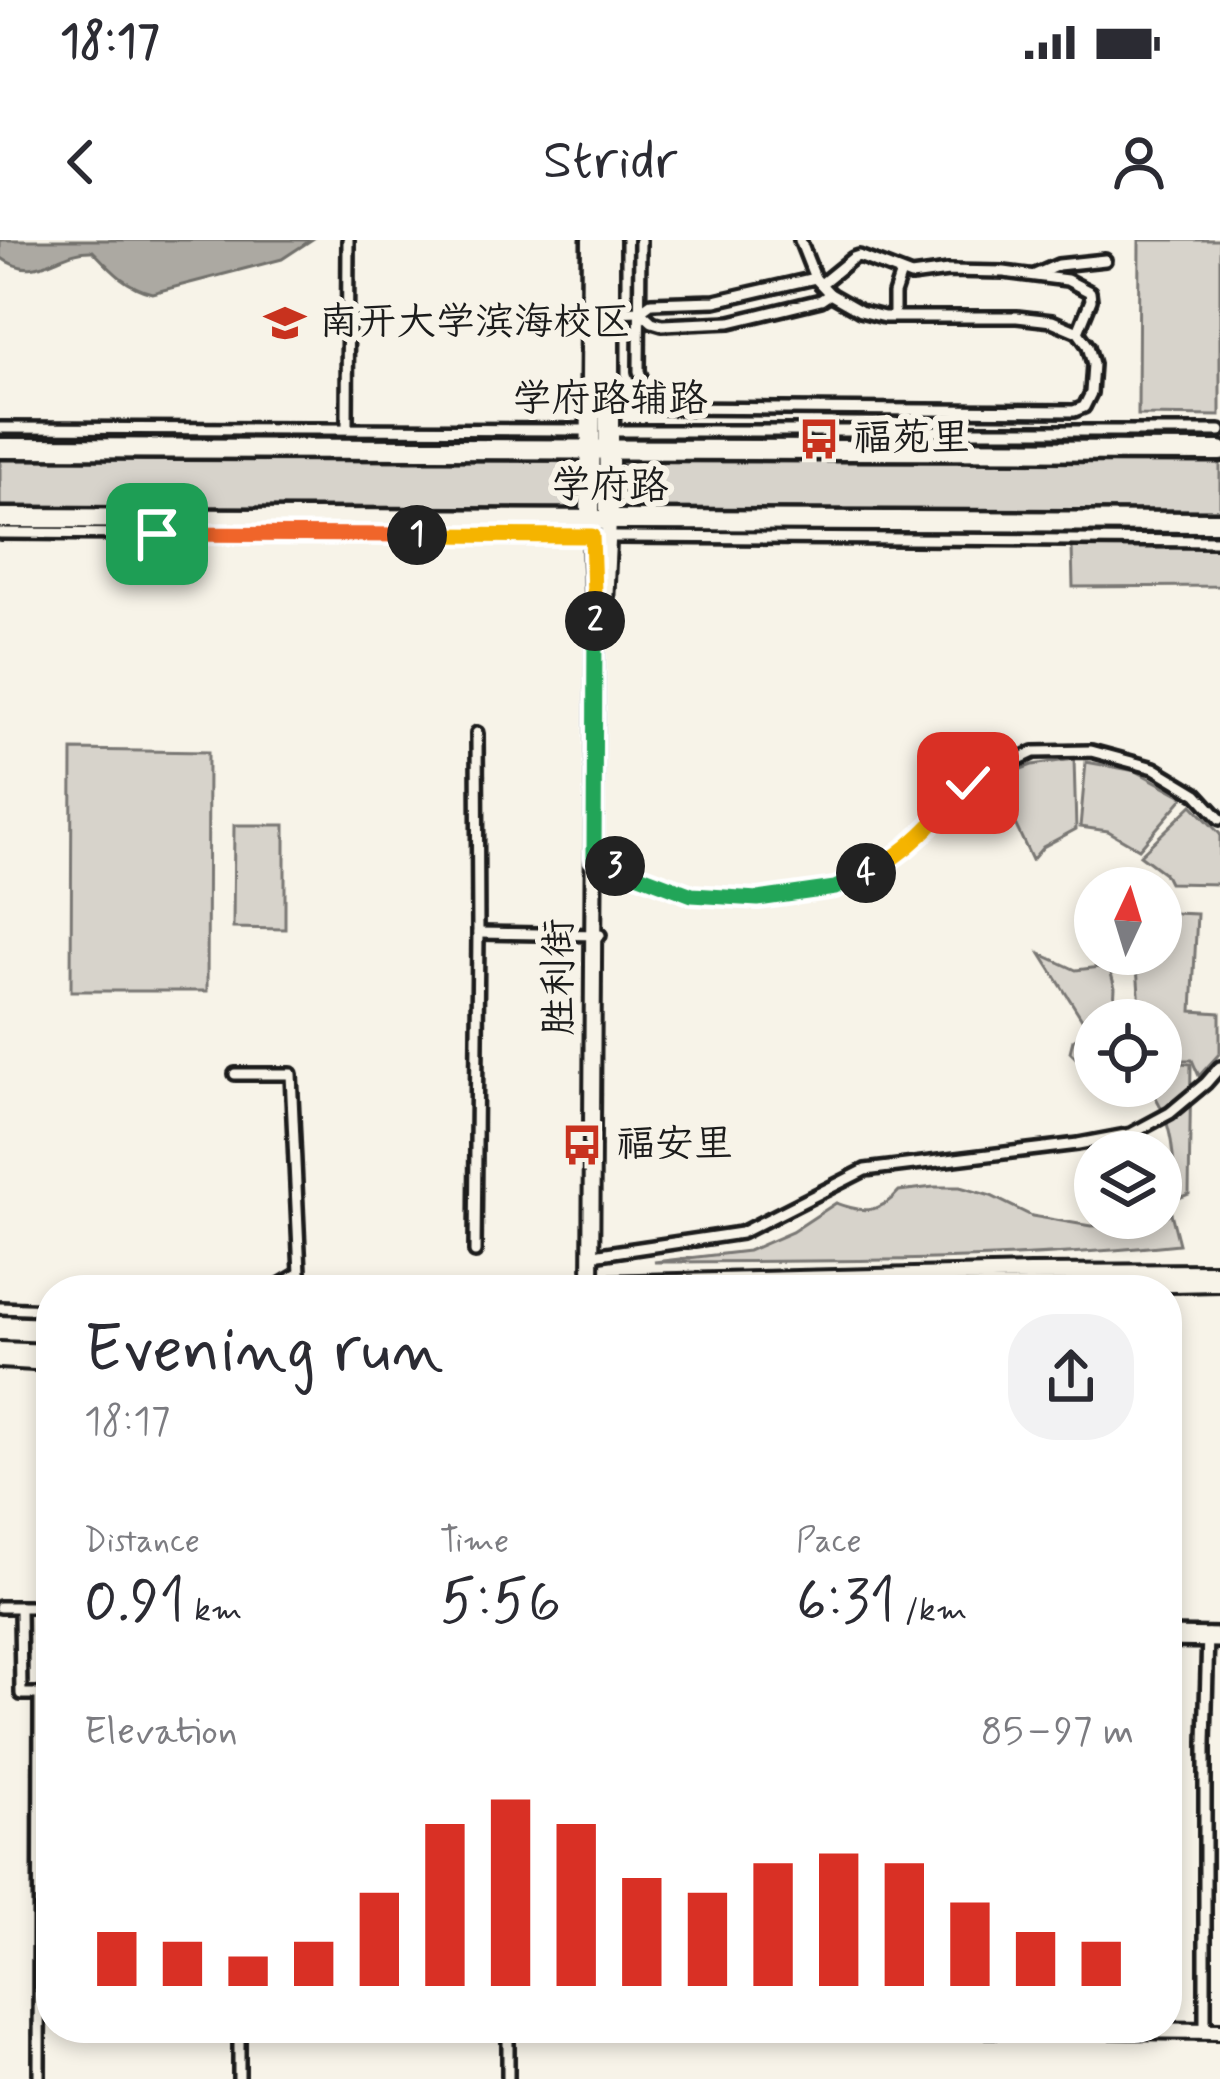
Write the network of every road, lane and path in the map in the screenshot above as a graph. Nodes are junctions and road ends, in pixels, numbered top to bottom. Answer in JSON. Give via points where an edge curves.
{"nodes":[{"id":1,"x":348,"y":240,"type":"edge"},
{"id":2,"x":592,"y":240,"type":"edge"},
{"id":3,"x":609,"y":240,"type":"edge"},
{"id":4,"x":640,"y":240,"type":"edge"},
{"id":5,"x":800,"y":240,"type":"edge"},
{"id":6,"x":1105,"y":260,"type":"dead end"},
{"id":7,"x":901,"y":273,"type":"junction"},
{"id":8,"x":1035,"y":275,"type":"junction"},
{"id":9,"x":822,"y":285,"type":"junction"},
{"id":10,"x":640,"y":311,"type":"junction"},
{"id":11,"x":600,"y":312,"type":"junction"},
{"id":12,"x":894,"y":316,"type":"junction"},
{"id":13,"x":1078,"y":332,"type":"junction"},
{"id":14,"x":347,"y":427,"type":"junction"},
{"id":15,"x":0,"y":428,"type":"edge"},
{"id":16,"x":1220,"y":431,"type":"edge"},
{"id":17,"x":599,"y":439,"type":"junction"},
{"id":18,"x":0,"y":448,"type":"edge"},
{"id":19,"x":1220,"y":451,"type":"edge"},
{"id":20,"x":0,"y":518,"type":"edge"},
{"id":21,"x":1220,"y":522,"type":"edge"},
{"id":22,"x":600,"y":528,"type":"junction"},
{"id":23,"x":0,"y":533,"type":"edge"},
{"id":24,"x":1220,"y":541,"type":"edge"},
{"id":25,"x":477,"y":734,"type":"dead end"},
{"id":26,"x":1220,"y":819,"type":"edge"},
{"id":27,"x":597,"y":859,"type":"junction"},
{"id":28,"x":478,"y":933,"type":"junction"},
{"id":29,"x":597,"y":935,"type":"junction"},
{"id":30,"x":1220,"y":1067,"type":"edge"},
{"id":31,"x":235,"y":1074,"type":"dead end"},
{"id":32,"x":475,"y":1252,"type":"dead end"},
{"id":33,"x":600,"y":1254,"type":"junction"},
{"id":34,"x":1220,"y":1272,"type":"edge"},
{"id":35,"x":300,"y":1273,"type":"joint"},
{"id":36,"x":297,"y":1275,"type":"edge"},
{"id":37,"x":595,"y":1275,"type":"edge"},
{"id":38,"x":597,"y":1275,"type":"edge"},
{"id":39,"x":1068,"y":1275,"type":"edge"},
{"id":40,"x":1220,"y":1283,"type":"edge"},
{"id":41,"x":1182,"y":1284,"type":"edge"},
{"id":42,"x":0,"y":1308,"type":"edge"},
{"id":43,"x":36,"y":1309,"type":"edge"},
{"id":44,"x":0,"y":1349,"type":"edge"},
{"id":45,"x":36,"y":1351,"type":"edge"},
{"id":46,"x":0,"y":1360,"type":"edge"},
{"id":47,"x":36,"y":1362,"type":"edge"},
{"id":48,"x":0,"y":1607,"type":"edge"},
{"id":49,"x":20,"y":1607,"type":"junction"},
{"id":50,"x":36,"y":1607,"type":"edge"},
{"id":51,"x":1182,"y":1637,"type":"edge"},
{"id":52,"x":1214,"y":1638,"type":"edge"},
{"id":53,"x":36,"y":1694,"type":"edge"},
{"id":54,"x":1182,"y":2026,"type":"edge"},
{"id":55,"x":1212,"y":2028,"type":"edge"},
{"id":56,"x":39,"y":2043,"type":"edge"},
{"id":57,"x":239,"y":2043,"type":"edge"},
{"id":58,"x":508,"y":2043,"type":"edge"},
{"id":59,"x":39,"y":2079,"type":"edge"},
{"id":60,"x":239,"y":2079,"type":"edge"},
{"id":61,"x":508,"y":2079,"type":"edge"}],
"edges":[{"from":1,"to":14,"type":"street"},
{"from":2,"to":11,"type":"highway"},
{"from":3,"to":11,"type":"highway"},
{"from":4,"to":10,"type":"street"},
{"from":5,"to":9,"type":"street"},
{"from":6,"to":8,"type":"street"},
{"from":7,"to":8,"type":"street"},
{"from":7,"to":9,"type":"street","via":[[859,256]]},
{"from":7,"to":12,"type":"street"},
{"from":8,"to":13,"type":"street","via":[[1090,292]]},
{"from":9,"to":10,"type":"street","via":[[651,303]]},
{"from":9,"to":10,"type":"street","via":[[821,300],[730,322],[662,325]]},
{"from":9,"to":12,"type":"street","via":[[860,311]]},
{"from":10,"to":11,"type":"street"},
{"from":10,"to":13,"type":"street","via":[[639,371],[651,405],[660,408],[1073,411],[1091,393],[1093,364]]},
{"from":11,"to":17,"type":"highway"},
{"from":12,"to":13,"type":"street","via":[[1017,317]]},
{"from":14,"to":15,"type":"street","name":"学府路辅路"},
{"from":14,"to":17,"type":"street","name":"学府路辅路"},
{"from":16,"to":17,"type":"street","name":"学府路辅路"},
{"from":17,"to":18,"type":"highway","name":"学府路"},
{"from":17,"to":19,"type":"highway","name":"学府路"},
{"from":17,"to":22,"type":"highway"},
{"from":20,"to":22,"type":"highway","name":"学府路"},
{"from":21,"to":22,"type":"highway","name":"学府路"},
{"from":22,"to":23,"type":"street"},
{"from":22,"to":24,"type":"street"},
{"from":22,"to":27,"type":"street","name":"胜利街"},
{"from":25,"to":28,"type":"street"},
{"from":26,"to":27,"type":"street","via":[[1154,768],[1091,752],[1034,752],[968,783],[881,867],[835,888],[758,899],[692,895]]},
{"from":27,"to":29,"type":"street","name":"胜利街"},
{"from":28,"to":29,"type":"street"},
{"from":28,"to":32,"type":"street"},
{"from":29,"to":33,"type":"street","name":"胜利街"},
{"from":29,"to":37,"type":"street","name":"胜利街"},
{"from":30,"to":33,"type":"street","via":[[1170,1114],[1130,1134],[865,1171],[741,1233]]},
{"from":31,"to":35,"type":"street","via":[[291,1074]]},
{"from":33,"to":38,"type":"street","name":"胜利街"},
{"from":34,"to":39,"type":"street"},
{"from":35,"to":36,"type":"street"},
{"from":40,"to":41,"type":"street"},
{"from":42,"to":43,"type":"street"},
{"from":44,"to":45,"type":"street"},
{"from":46,"to":47,"type":"street"},
{"from":48,"to":49,"type":"street"},
{"from":49,"to":50,"type":"street"},
{"from":49,"to":53,"type":"street","via":[[21,1694]]},
{"from":51,"to":52,"type":"street"},
{"from":52,"to":55,"type":"street"},
{"from":54,"to":55,"type":"street"},
{"from":56,"to":59,"type":"street"},
{"from":57,"to":60,"type":"street"},
{"from":58,"to":61,"type":"street"}]}
